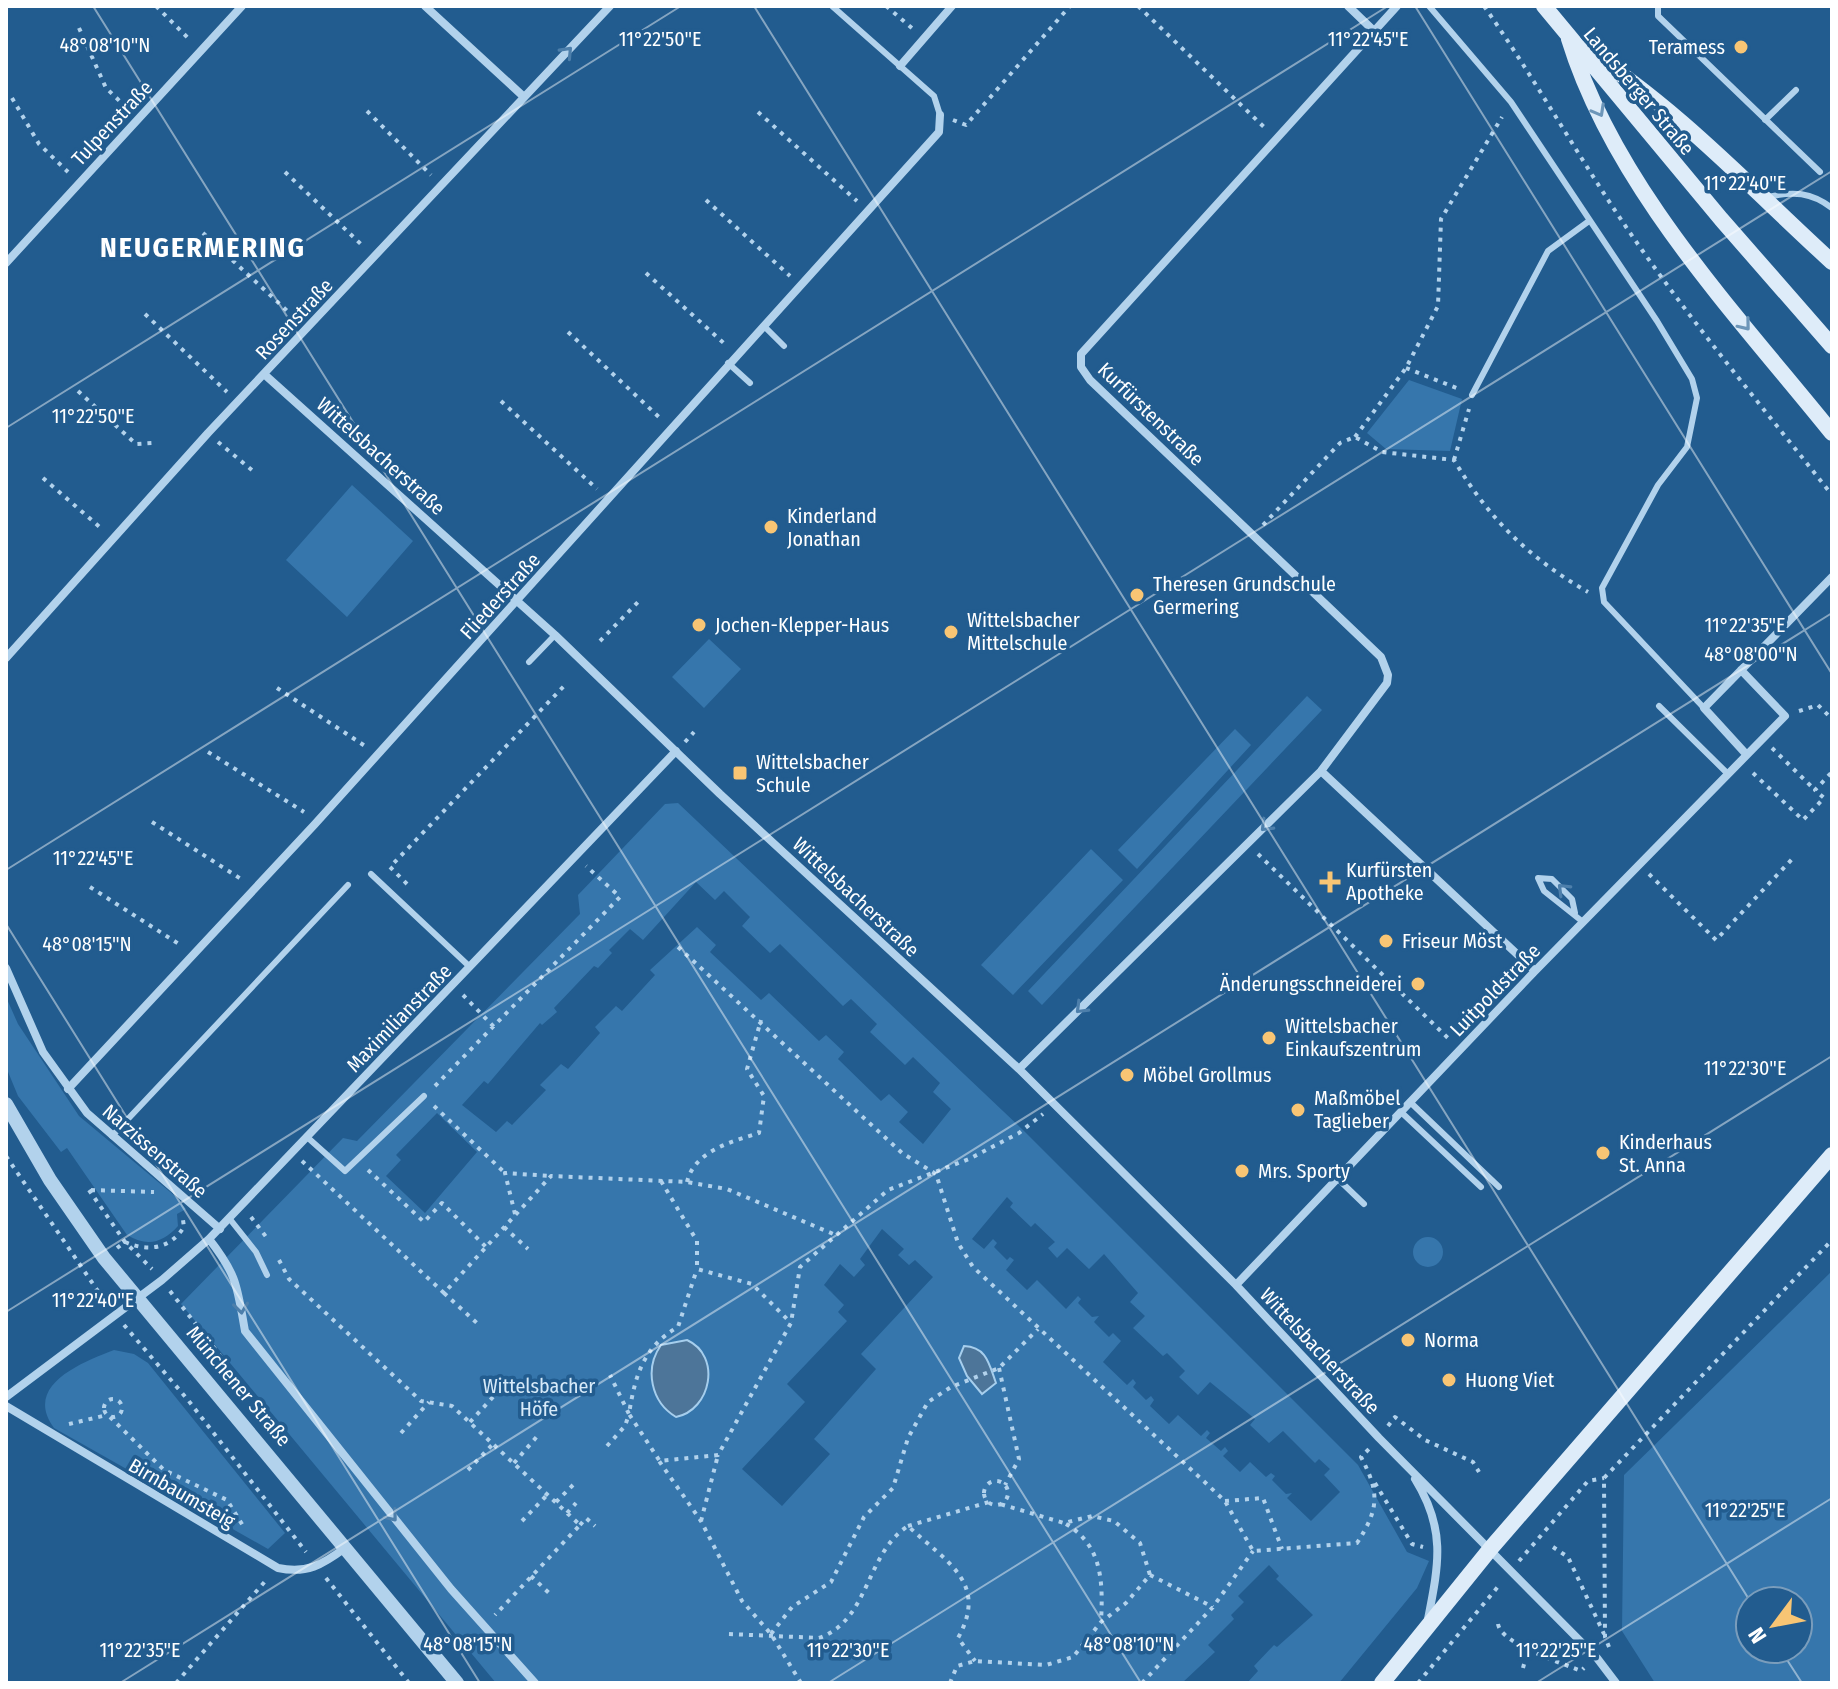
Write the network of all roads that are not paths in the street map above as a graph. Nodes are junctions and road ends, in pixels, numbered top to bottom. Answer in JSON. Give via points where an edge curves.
{"nodes":[{"id":1,"x":242,"y":6,"type":"edge"},
{"id":2,"x":425,"y":6,"type":"edge"},
{"id":3,"x":610,"y":6,"type":"edge"},
{"id":4,"x":832,"y":6,"type":"edge"},
{"id":5,"x":952,"y":6,"type":"edge"},
{"id":6,"x":1348,"y":6,"type":"edge"},
{"id":7,"x":1397,"y":6,"type":"edge"},
{"id":8,"x":1429,"y":6,"type":"edge"},
{"id":9,"x":1544,"y":6,"type":"edge"},
{"id":10,"x":1658,"y":6,"type":"edge"},
{"id":11,"x":1374,"y":31,"type":"junction"},
{"id":12,"x":1569,"y":39,"type":"junction"},
{"id":13,"x":900,"y":66,"type":"junction"},
{"id":14,"x":1796,"y":90,"type":"dead end"},
{"id":15,"x":524,"y":97,"type":"junction"},
{"id":16,"x":940,"y":115,"type":"joint"},
{"id":17,"x":1765,"y":120,"type":"junction"},
{"id":18,"x":1820,"y":172,"type":"dead end"},
{"id":19,"x":1763,"y":198,"type":"junction"},
{"id":20,"x":1832,"y":208,"type":"edge"},
{"id":21,"x":1589,"y":221,"type":"junction"},
{"id":22,"x":1832,"y":262,"type":"edge"},
{"id":23,"x":6,"y":263,"type":"edge"},
{"id":24,"x":764,"y":326,"type":"junction"},
{"id":25,"x":784,"y":346,"type":"dead end"},
{"id":26,"x":1832,"y":346,"type":"edge"},
{"id":27,"x":728,"y":363,"type":"junction"},
{"id":28,"x":264,"y":374,"type":"junction"},
{"id":29,"x":750,"y":383,"type":"dead end"},
{"id":30,"x":1472,"y":395,"type":"road end"},
{"id":31,"x":1832,"y":433,"type":"edge"},
{"id":32,"x":1832,"y":577,"type":"edge"},
{"id":33,"x":517,"y":600,"type":"junction"},
{"id":34,"x":555,"y":635,"type":"junction"},
{"id":35,"x":6,"y":658,"type":"edge"},
{"id":36,"x":529,"y":662,"type":"dead end"},
{"id":37,"x":1741,"y":670,"type":"junction"},
{"id":38,"x":1659,"y":706,"type":"dead end"},
{"id":39,"x":1704,"y":708,"type":"junction"},
{"id":40,"x":676,"y":751,"type":"junction"},
{"id":41,"x":1743,"y":757,"type":"junction"},
{"id":42,"x":1321,"y":771,"type":"junction"},
{"id":43,"x":1727,"y":773,"type":"junction"},
{"id":44,"x":371,"y":874,"type":"dead end"},
{"id":45,"x":348,"y":885,"type":"dead end"},
{"id":46,"x":1575,"y":913,"type":"junction"},
{"id":47,"x":1583,"y":922,"type":"junction"},
{"id":48,"x":470,"y":967,"type":"junction"},
{"id":49,"x":6,"y":968,"type":"edge"},
{"id":50,"x":1535,"y":971,"type":"junction"},
{"id":51,"x":1019,"y":1069,"type":"junction"},
{"id":52,"x":68,"y":1089,"type":"junction"},
{"id":53,"x":424,"y":1096,"type":"road end"},
{"id":54,"x":1410,"y":1102,"type":"junction"},
{"id":55,"x":6,"y":1104,"type":"edge"},
{"id":56,"x":1401,"y":1112,"type":"junction"},
{"id":57,"x":111,"y":1137,"type":"junction"},
{"id":58,"x":307,"y":1137,"type":"junction"},
{"id":59,"x":1832,"y":1155,"type":"edge"},
{"id":60,"x":1337,"y":1178,"type":"junction"},
{"id":61,"x":1481,"y":1187,"type":"dead end"},
{"id":62,"x":1499,"y":1187,"type":"dead end"},
{"id":63,"x":1364,"y":1204,"type":"dead end"},
{"id":64,"x":229,"y":1218,"type":"junction"},
{"id":65,"x":220,"y":1229,"type":"junction"},
{"id":66,"x":209,"y":1239,"type":"junction"},
{"id":67,"x":267,"y":1275,"type":"dead end"},
{"id":68,"x":1236,"y":1285,"type":"junction"},
{"id":69,"x":138,"y":1298,"type":"junction"},
{"id":70,"x":6,"y":1397,"type":"edge"},
{"id":71,"x":6,"y":1406,"type":"edge"},
{"id":72,"x":1406,"y":1465,"type":"junction"},
{"id":73,"x":346,"y":1547,"type":"junction"},
{"id":74,"x":1491,"y":1548,"type":"junction"},
{"id":75,"x":1427,"y":1627,"type":"junction"},
{"id":76,"x":457,"y":1683,"type":"edge"},
{"id":77,"x":535,"y":1683,"type":"edge"},
{"id":78,"x":1382,"y":1683,"type":"edge"},
{"id":79,"x":1616,"y":1683,"type":"edge"}],
"edges":[{"from":1,"to":23,"type":"street","name":"Tulpenstraße"},
{"from":2,"to":15,"type":"street"},
{"from":15,"to":3,"type":"street","name":"Rosenstraße","one_way":true},
{"from":4,"to":13,"type":"lane"},
{"from":5,"to":13,"type":"street"},
{"from":6,"to":11,"type":"street"},
{"from":7,"to":11,"type":"street","name":"Kurfürstenstraße"},
{"from":8,"to":21,"type":"lane","via":[[1511,102]]},
{"from":9,"to":12,"type":"main road","name":"Landsberger Straße"},
{"from":10,"to":17,"type":"lane","via":[[1658,16]]},
{"from":11,"to":42,"type":"street","name":"Kurfürstenstraße","via":[[1081,354],[1081,367],[1090,380],[1381,657],[1387,683]]},
{"from":12,"to":19,"type":"main road","via":[[1625,75]]},
{"from":12,"to":26,"type":"main road","name":"Landsberger Straße"},
{"from":12,"to":31,"type":"main road","one_way":true,"via":[[1581,80],[1659,217]]},
{"from":13,"to":16,"type":"lane","via":[[934,96]]},
{"from":14,"to":17,"type":"lane"},
{"from":15,"to":28,"type":"street","name":"Rosenstraße"},
{"from":16,"to":24,"type":"street","name":"Fliederstraße","via":[[939,132]]},
{"from":17,"to":18,"type":"lane"},
{"from":19,"to":20,"type":"lane","via":[[1793,191]]},
{"from":19,"to":22,"type":"main road"},
{"from":21,"to":30,"type":"lane","via":[[1548,251]]},
{"from":21,"to":39,"type":"lane","via":[[1657,321],[1692,379],[1697,398],[1687,447],[1658,485],[1602,588],[1604,602]]},
{"from":24,"to":25,"type":"lane"},
{"from":24,"to":27,"type":"street","name":"Fliederstraße"},
{"from":27,"to":29,"type":"lane"},
{"from":27,"to":33,"type":"street","name":"Fliederstraße"},
{"from":28,"to":33,"type":"street","name":"Wittelsbacherstraße"},
{"from":28,"to":35,"type":"street","name":"Rosenstraße"},
{"from":32,"to":37,"type":"street"},
{"from":33,"to":34,"type":"street","name":"Wittelsbacherstraße"},
{"from":33,"to":52,"type":"street","name":"Fliederstraße"},
{"from":34,"to":36,"type":"lane"},
{"from":34,"to":40,"type":"street","name":"Wittelsbacherstraße"},
{"from":37,"to":39,"type":"street"},
{"from":37,"to":41,"type":"street","name":"Luitpoldstraße","via":[[1785,716]]},
{"from":38,"to":43,"type":"lane"},
{"from":39,"to":41,"type":"street"},
{"from":40,"to":48,"type":"street","name":"Maximilianstraße"},
{"from":40,"to":51,"type":"street","name":"Wittelsbacherstraße"},
{"from":41,"to":43,"type":"street","name":"Luitpoldstraße"},
{"from":42,"to":50,"type":"street"},
{"from":42,"to":51,"type":"street","name":"Kurfürstenstraße","one_way":true},
{"from":43,"to":47,"type":"street","name":"Luitpoldstraße"},
{"from":44,"to":48,"type":"lane"},
{"from":45,"to":57,"type":"lane"},
{"from":46,"to":46,"type":"lane","one_way":true,"via":[[1572,899],[1552,879],[1538,878],[1562,909]]},
{"from":46,"to":47,"type":"lane"},
{"from":47,"to":50,"type":"street","name":"Luitpoldstraße"},
{"from":48,"to":58,"type":"street","name":"Maximilianstraße"},
{"from":49,"to":52,"type":"street","name":"Narzissenstraße","via":[[26,1017]]},
{"from":50,"to":54,"type":"street","name":"Luitpoldstraße"},
{"from":51,"to":68,"type":"street","name":"Wittelsbacherstraße"},
{"from":52,"to":57,"type":"street","name":"Narzissenstraße"},
{"from":53,"to":58,"type":"lane","via":[[345,1171]]},
{"from":54,"to":56,"type":"street","name":"Luitpoldstraße"},
{"from":54,"to":62,"type":"lane"},
{"from":55,"to":69,"type":"street","name":"Münchener Straße","via":[[72,1214]]},
{"from":56,"to":60,"type":"street","name":"Luitpoldstraße"},
{"from":56,"to":61,"type":"lane"},
{"from":57,"to":65,"type":"street","name":"Narzissenstraße"},
{"from":58,"to":64,"type":"street","name":"Maximilianstraße"},
{"from":59,"to":74,"type":"main road"},
{"from":60,"to":63,"type":"lane"},
{"from":60,"to":68,"type":"street","name":"Luitpoldstraße"},
{"from":64,"to":65,"type":"street","name":"Maximilianstraße"},
{"from":64,"to":67,"type":"lane"},
{"from":65,"to":66,"type":"street","name":"Maximilianstraße"},
{"from":66,"to":69,"type":"street","name":"Maximilianstraße"},
{"from":66,"to":77,"type":"street","name":"Münchener Straße","one_way":true,"via":[[232,1268],[245,1331]]},
{"from":68,"to":72,"type":"street","name":"Wittelsbacherstraße"},
{"from":69,"to":70,"type":"street","name":"Maximilianstraße"},
{"from":69,"to":73,"type":"street","name":"Münchener Straße"},
{"from":71,"to":73,"type":"street","name":"Birnbaumsteig","via":[[278,1568],[297,1572],[318,1567]]},
{"from":72,"to":74,"type":"street","name":"Wittelsbacherstraße"},
{"from":72,"to":75,"type":"street","name":"Wittelsbacherstraße","via":[[1438,1527]]},
{"from":73,"to":76,"type":"street","name":"Münchener Straße"},
{"from":74,"to":75,"type":"main road"},
{"from":74,"to":79,"type":"street","name":"Wittelsbacherstraße"},
{"from":75,"to":78,"type":"main road"}]}
